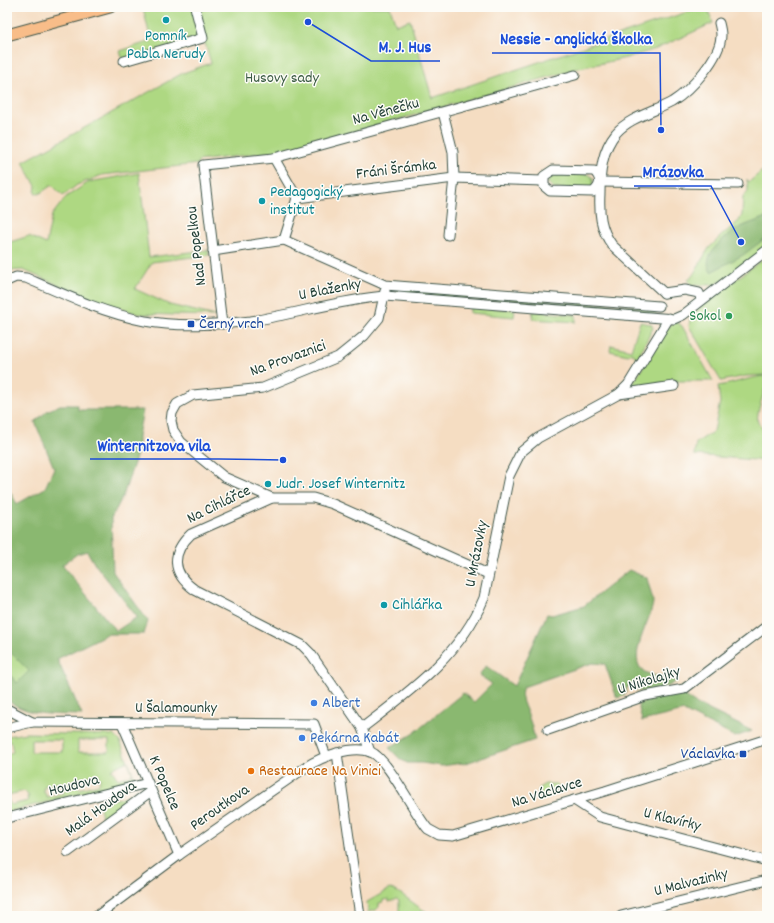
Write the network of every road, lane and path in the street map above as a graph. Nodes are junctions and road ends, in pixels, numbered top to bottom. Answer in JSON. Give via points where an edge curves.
{"nodes":[{"id":1,"x":110,"y":7,"type":"edge"},
{"id":2,"x":195,"y":7,"type":"edge"},
{"id":3,"x":719,"y":23,"type":"dead end"},
{"id":4,"x":7,"y":35,"type":"edge"},
{"id":5,"x":124,"y":62,"type":"dead end"},
{"id":6,"x":574,"y":75,"type":"dead end"},
{"id":7,"x":443,"y":112,"type":"junction"},
{"id":8,"x":274,"y":158,"type":"junction"},
{"id":9,"x":203,"y":165,"type":"joint"},
{"id":10,"x":454,"y":178,"type":"junction"},
{"id":11,"x":543,"y":181,"type":"junction"},
{"id":12,"x":600,"y":182,"type":"junction"},
{"id":13,"x":738,"y":184,"type":"dead end"},
{"id":14,"x":297,"y":198,"type":"junction"},
{"id":15,"x":448,"y":235,"type":"dead end"},
{"id":16,"x":284,"y":240,"type":"junction"},
{"id":17,"x":767,"y":250,"type":"edge"},
{"id":18,"x":213,"y":251,"type":"junction"},
{"id":19,"x":7,"y":281,"type":"edge"},
{"id":20,"x":385,"y":285,"type":"junction"},
{"id":21,"x":664,"y":293,"type":"junction"},
{"id":22,"x":385,"y":296,"type":"junction"},
{"id":23,"x":701,"y":300,"type":"junction"},
{"id":24,"x":659,"y":306,"type":"junction"},
{"id":25,"x":669,"y":318,"type":"junction"},
{"id":26,"x":222,"y":324,"type":"junction"},
{"id":27,"x":674,"y":386,"type":"dead end"},
{"id":28,"x":619,"y":394,"type":"junction"},
{"id":29,"x":272,"y":498,"type":"junction"},
{"id":30,"x":488,"y":574,"type":"junction"},
{"id":31,"x":767,"y":626,"type":"edge"},
{"id":32,"x":7,"y":708,"type":"edge"},
{"id":33,"x":32,"y":722,"type":"junction"},
{"id":34,"x":122,"y":723,"type":"junction"},
{"id":35,"x":7,"y":728,"type":"edge"},
{"id":36,"x":362,"y":728,"type":"junction"},
{"id":37,"x":548,"y":730,"type":"dead end"},
{"id":38,"x":767,"y":738,"type":"edge"},
{"id":39,"x":370,"y":752,"type":"junction"},
{"id":40,"x":337,"y":753,"type":"junction"},
{"id":41,"x":326,"y":756,"type":"junction"},
{"id":42,"x":149,"y":787,"type":"junction"},
{"id":43,"x":574,"y":800,"type":"junction"},
{"id":44,"x":7,"y":818,"type":"edge"},
{"id":45,"x":68,"y":852,"type":"dead end"},
{"id":46,"x":179,"y":855,"type":"junction"},
{"id":47,"x":767,"y":861,"type":"edge"},
{"id":48,"x":767,"y":878,"type":"edge"},
{"id":49,"x":98,"y":916,"type":"edge"},
{"id":50,"x":360,"y":916,"type":"edge"},
{"id":51,"x":621,"y":916,"type":"edge"}],
"edges":[{"from":1,"to":4,"type":"main road"},
{"from":2,"to":5,"type":"street","via":[[203,38]]},
{"from":3,"to":12,"type":"street","via":[[721,36],[710,63],[693,84],[672,101],[617,132],[604,157]]},
{"from":6,"to":7,"type":"street","name":"Na Věnečku"},
{"from":7,"to":8,"type":"street","name":"Na Věnečku"},
{"from":7,"to":10,"type":"street","via":[[453,152]]},
{"from":8,"to":9,"type":"street","name":"Na Věnečku"},
{"from":8,"to":14,"type":"street"},
{"from":9,"to":18,"type":"street","name":"Nad Popelkou"},
{"from":10,"to":11,"type":"street","name":"Fráni Šrámka"},
{"from":10,"to":14,"type":"street","name":"Fráni Šrámka"},
{"from":10,"to":15,"type":"street"},
{"from":11,"to":12,"type":"street","via":[[545,188],[554,192],[593,192]]},
{"from":11,"to":12,"type":"street","via":[[545,174],[553,170],[590,171],[596,173]]},
{"from":12,"to":13,"type":"street"},
{"from":12,"to":21,"type":"street","via":[[600,216],[608,241]]},
{"from":14,"to":16,"type":"street"},
{"from":16,"to":18,"type":"street"},
{"from":16,"to":20,"type":"street","name":"U Blaženky"},
{"from":17,"to":23,"type":"street"},
{"from":18,"to":26,"type":"street","name":"Nad Popelkou"},
{"from":19,"to":26,"type":"street","name":"U Blaženky","via":[[16,277],[26,278],[83,303],[146,321],[207,326]]},
{"from":20,"to":22,"type":"street","name":"Na Provaznici"},
{"from":20,"to":24,"type":"street","name":"U Blaženky"},
{"from":21,"to":23,"type":"street","via":[[692,290],[698,293]]},
{"from":21,"to":24,"type":"street"},
{"from":22,"to":25,"type":"street","name":"U Blaženky"},
{"from":22,"to":26,"type":"street","name":"U Blaženky"},
{"from":22,"to":29,"type":"street","name":"Na Provaznici","via":[[379,318],[364,336],[338,357],[263,388],[193,395],[177,404],[171,421],[173,430],[181,442],[224,477]]},
{"from":23,"to":25,"type":"street","via":[[679,318]]},
{"from":24,"to":25,"type":"street","via":[[662,313]]},
{"from":25,"to":28,"type":"street","name":"U Mrázovky","via":[[628,385]]},
{"from":27,"to":28,"type":"street","name":"U Mrázovky"},
{"from":28,"to":30,"type":"street","name":"U Mrázovky","via":[[538,438],[521,452],[509,476]]},
{"from":29,"to":30,"type":"street","name":"Na Cihlářce","via":[[313,498],[333,504]]},
{"from":29,"to":36,"type":"street","name":"Na Cihlářce","via":[[191,534],[182,542],[177,552],[181,578],[195,590],[302,645],[311,654]]},
{"from":30,"to":36,"type":"street","name":"U Mrázovky","via":[[484,598],[477,616],[450,653],[423,681]]},
{"from":31,"to":37,"type":"street","name":"U Nikolajky","via":[[684,689],[645,696]]},
{"from":32,"to":33,"type":"street","name":"U Šalamounky"},
{"from":33,"to":34,"type":"street","name":"U Šalamounky"},
{"from":33,"to":35,"type":"street"},
{"from":34,"to":41,"type":"street","name":"U Šalamounky","via":[[314,724]]},
{"from":34,"to":42,"type":"street","name":"K Popelce"},
{"from":36,"to":39,"type":"street","name":"Na Cihlářce"},
{"from":38,"to":43,"type":"street","name":"Na Václavce"},
{"from":39,"to":40,"type":"street","name":"Peroutkova"},
{"from":39,"to":43,"type":"street","name":"Na Václavce","via":[[383,764],[423,824],[439,836],[462,834]]},
{"from":40,"to":41,"type":"street","name":"Peroutkova"},
{"from":40,"to":50,"type":"street"},
{"from":41,"to":46,"type":"street","name":"Peroutkova","via":[[306,767]]},
{"from":42,"to":44,"type":"street","name":"Houdova"},
{"from":42,"to":45,"type":"street","name":"Malá Houdova"},
{"from":42,"to":46,"type":"street","name":"K Popelce"},
{"from":43,"to":47,"type":"street","name":"U Klavírky","via":[[600,817]]},
{"from":46,"to":49,"type":"street","name":"Peroutkova"},
{"from":48,"to":51,"type":"street","name":"U Malvazinky"}]}
